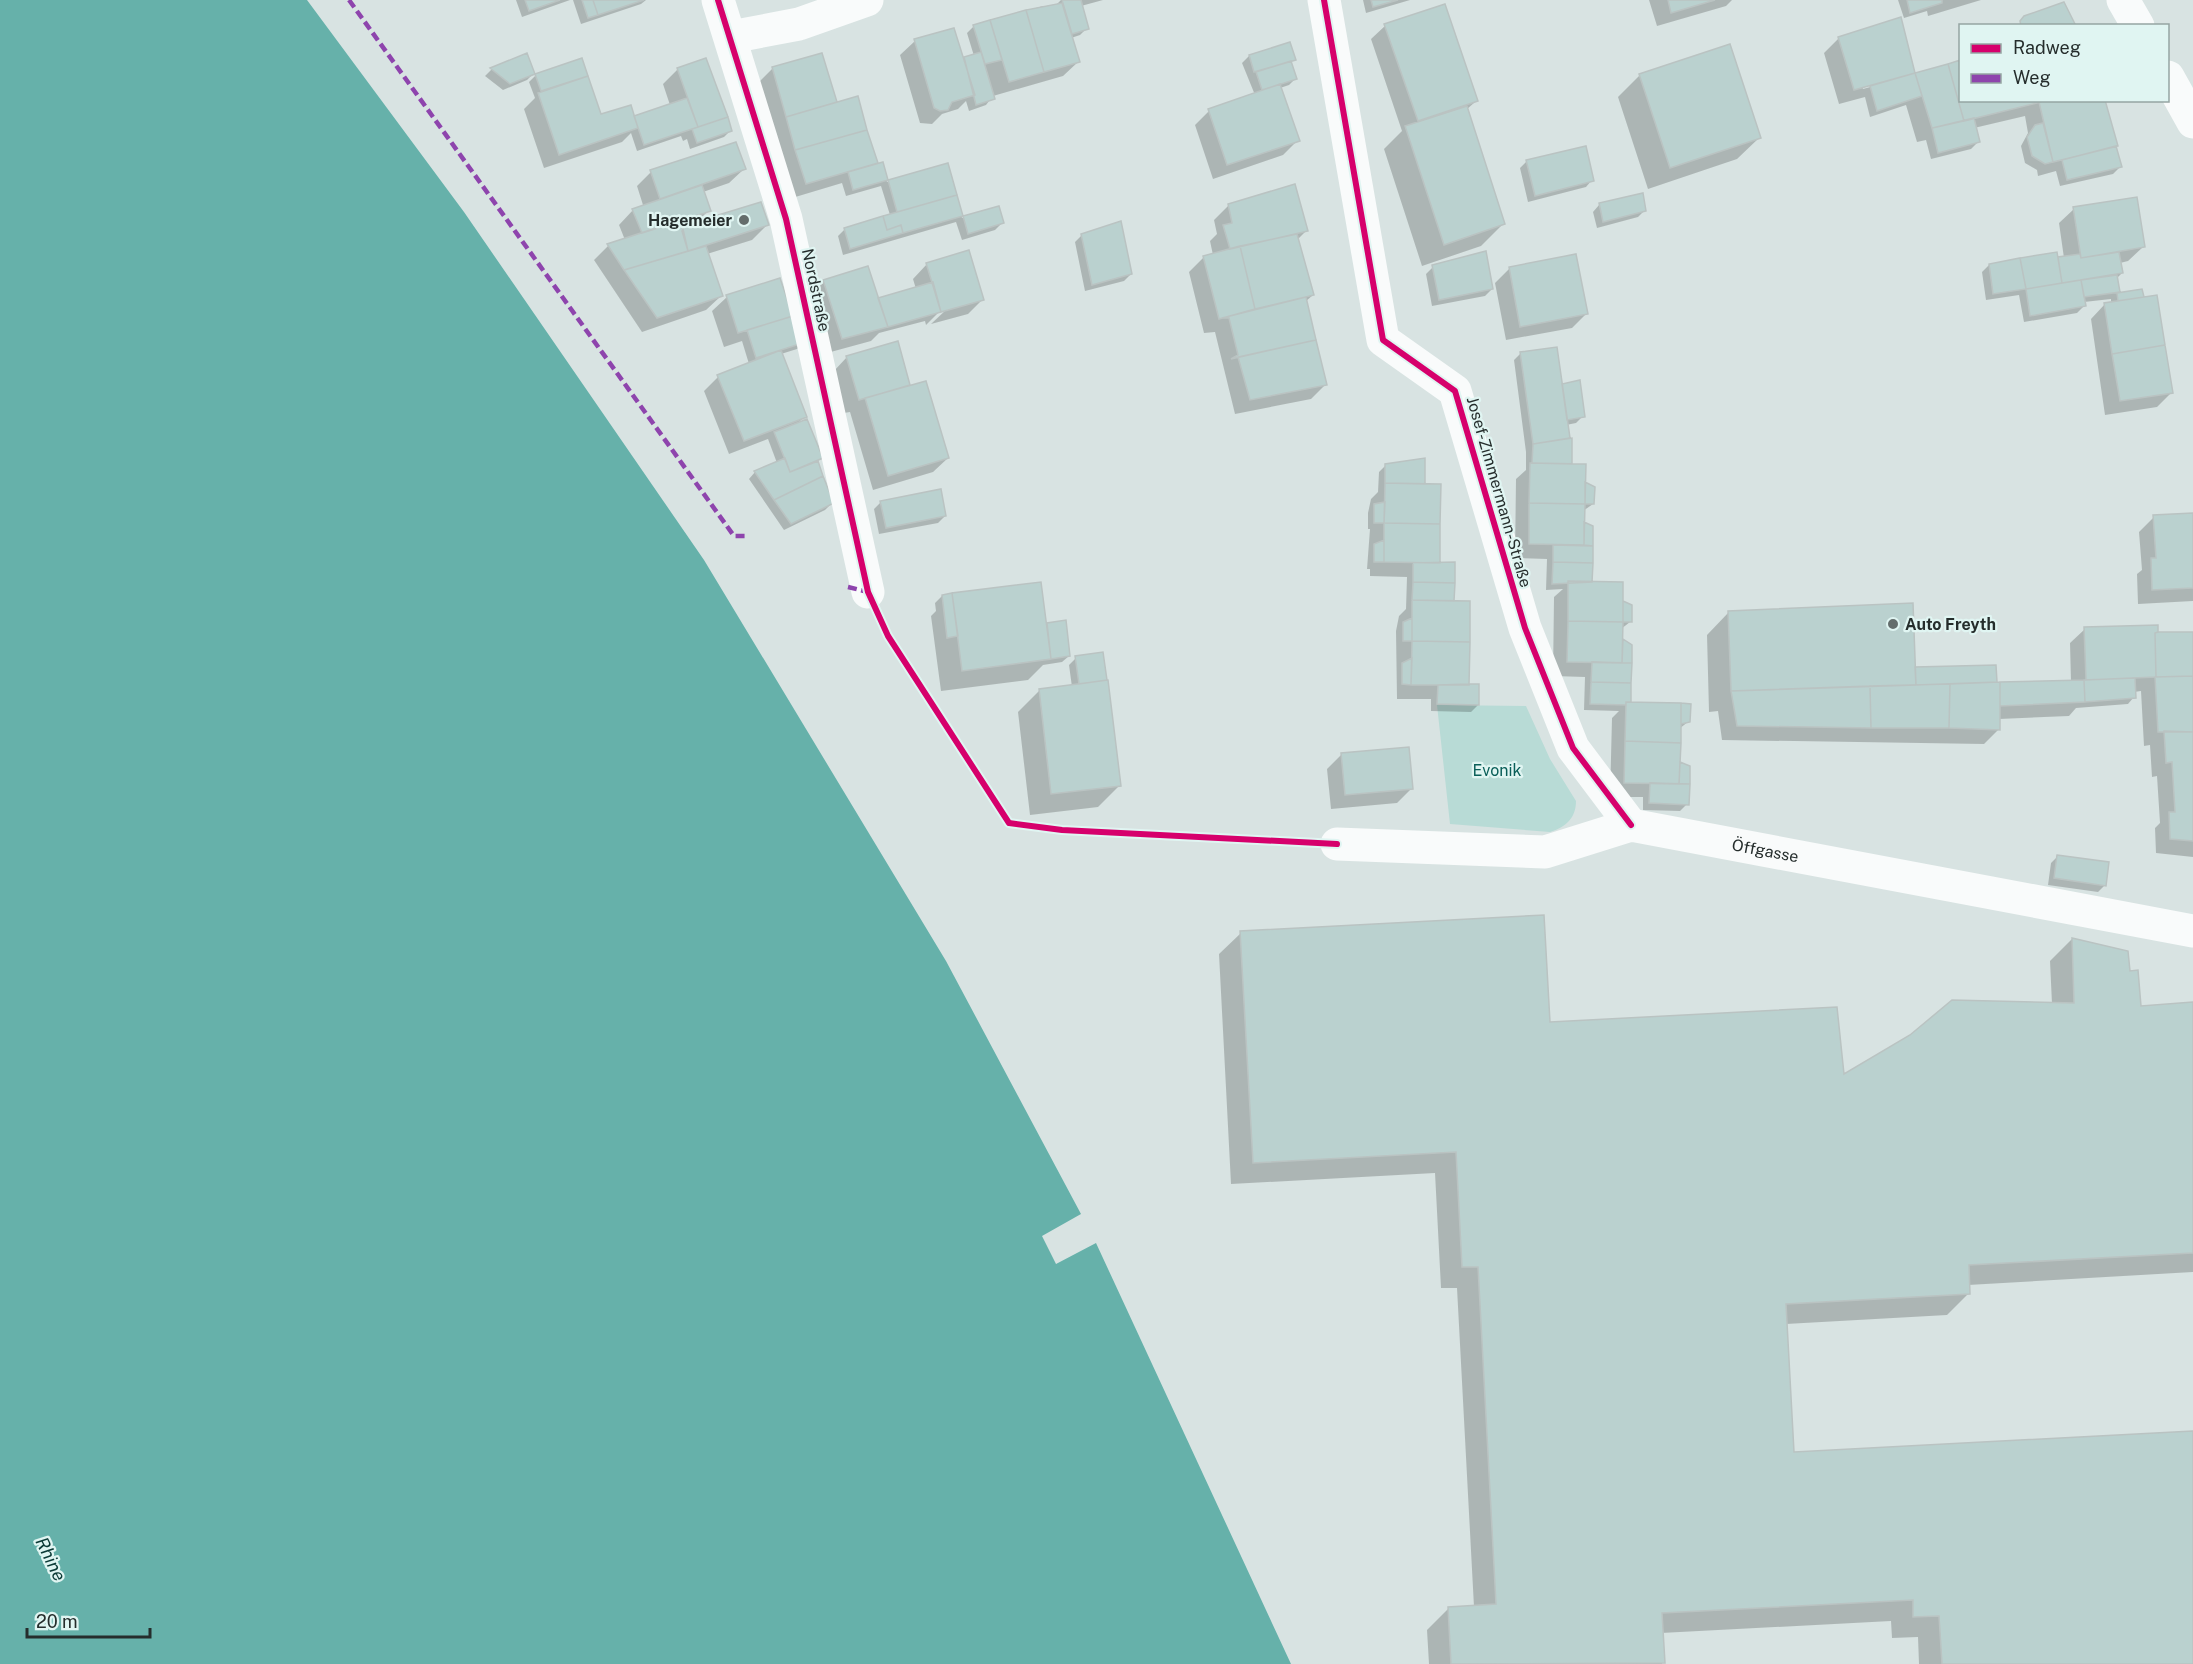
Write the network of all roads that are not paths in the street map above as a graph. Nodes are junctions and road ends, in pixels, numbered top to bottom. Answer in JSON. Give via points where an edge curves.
{"nodes":[{"id":1,"x":718,"y":0,"type":"edge"},
{"id":2,"x":867,"y":0,"type":"edge"},
{"id":3,"x":1324,"y":0,"type":"edge"},
{"id":4,"x":2123,"y":0,"type":"edge"},
{"id":5,"x":2137,"y":24,"type":"edge"},
{"id":6,"x":731,"y":37,"type":"junction"},
{"id":7,"x":2169,"y":79,"type":"edge"},
{"id":8,"x":2193,"y":122,"type":"edge"},
{"id":9,"x":868,"y":592,"type":"dead end"},
{"id":10,"x":1631,"y":825,"type":"junction"},
{"id":11,"x":1337,"y":844,"type":"dead end"},
{"id":12,"x":2193,"y":931,"type":"edge"}],
"edges":[{"from":1,"to":6,"type":"street","name":"Nordstraße"},
{"from":2,"to":6,"type":"street","via":[[799,24]]},
{"from":3,"to":10,"type":"street","name":"Josef-Zimmermann-Straße","via":[[1383,340],[1455,390],[1525,628],[1573,748]]},
{"from":4,"to":5,"type":"street"},
{"from":6,"to":9,"type":"street","name":"Nordstraße","via":[[786,219]]},
{"from":7,"to":8,"type":"street"},
{"from":10,"to":11,"type":"street","name":"Öffgasse","via":[[1545,852]]},
{"from":10,"to":12,"type":"street","name":"Öffgasse"}]}
